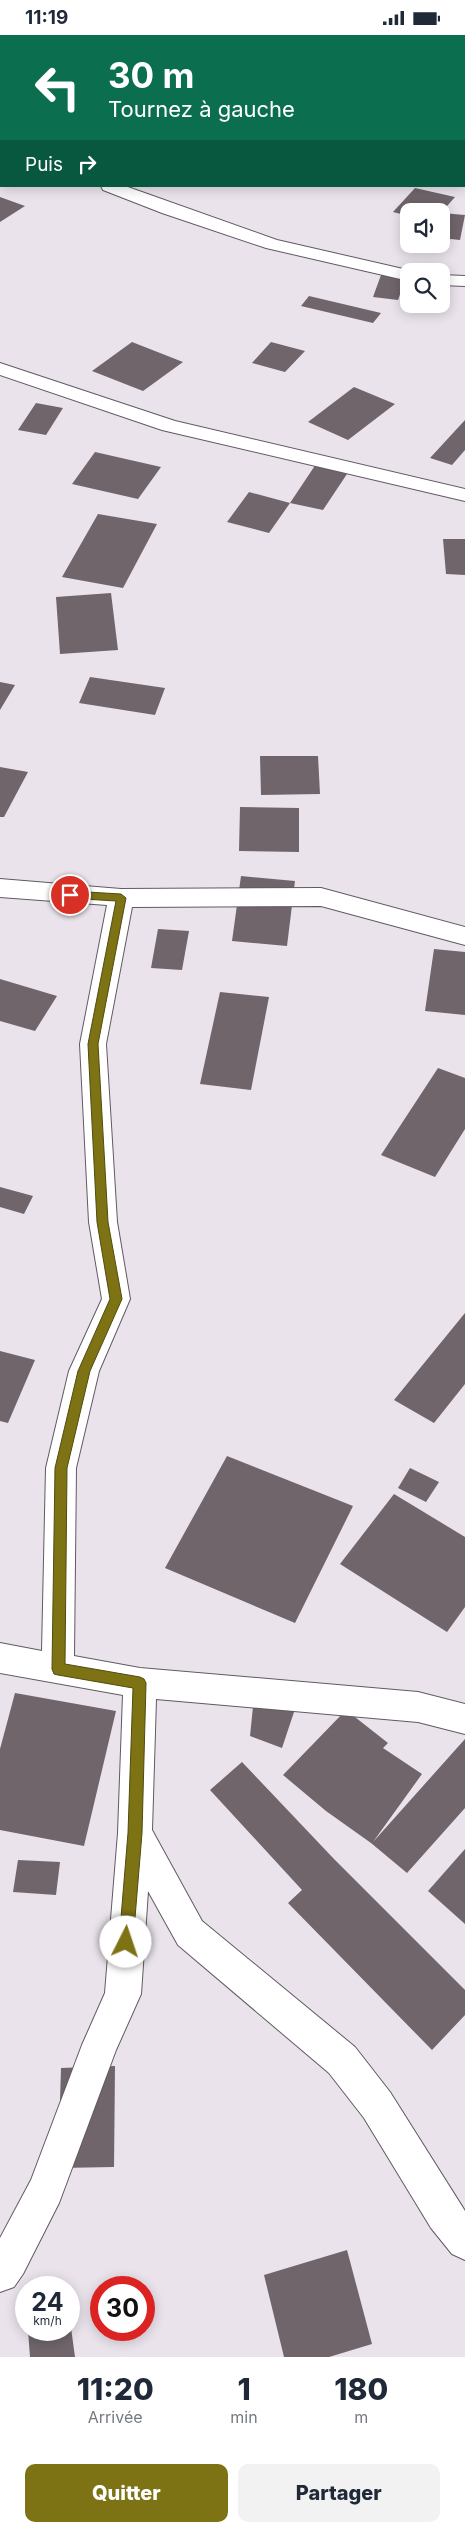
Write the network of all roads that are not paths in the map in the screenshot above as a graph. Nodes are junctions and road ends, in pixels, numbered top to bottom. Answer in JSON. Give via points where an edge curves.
{"nodes":[{"id":1,"x":112,"y":187,"type":"edge"},
{"id":2,"x":400,"y":273,"type":"edge"},
{"id":3,"x":450,"y":280,"type":"edge"},
{"id":4,"x":465,"y":281,"type":"edge"},
{"id":5,"x":0,"y":369,"type":"edge"},
{"id":6,"x":465,"y":495,"type":"edge"},
{"id":7,"x":0,"y":888,"type":"edge"},
{"id":8,"x":121,"y":898,"type":"junction"},
{"id":9,"x":465,"y":937,"type":"edge"},
{"id":10,"x":0,"y":1658,"type":"edge"},
{"id":11,"x":58,"y":1669,"type":"junction"},
{"id":12,"x":140,"y":1683,"type":"junction"},
{"id":13,"x":465,"y":1719,"type":"edge"},
{"id":14,"x":135,"y":1833,"type":"junction"},
{"id":15,"x":465,"y":2241,"type":"edge"},
{"id":16,"x":0,"y":2273,"type":"edge"}],
"edges":[{"from":1,"to":2,"type":"street","via":[[272,244]]},
{"from":3,"to":4,"type":"street"},
{"from":5,"to":6,"type":"street","via":[[169,426]]},
{"from":7,"to":8,"type":"street"},
{"from":8,"to":9,"type":"street","via":[[321,897]]},
{"from":8,"to":11,"type":"street","via":[[93,1044],[103,1222],[116,1299],[84,1371],[61,1468]]},
{"from":10,"to":11,"type":"street"},
{"from":11,"to":12,"type":"street"},
{"from":12,"to":13,"type":"street","via":[[418,1707]]},
{"from":12,"to":14,"type":"street"},
{"from":14,"to":15,"type":"street","via":[[190,1933],[342,2060],[377,2105],[444,2215]]},
{"from":14,"to":16,"type":"street","via":[[123,1994],[100,2045],[46,2190]]}]}
